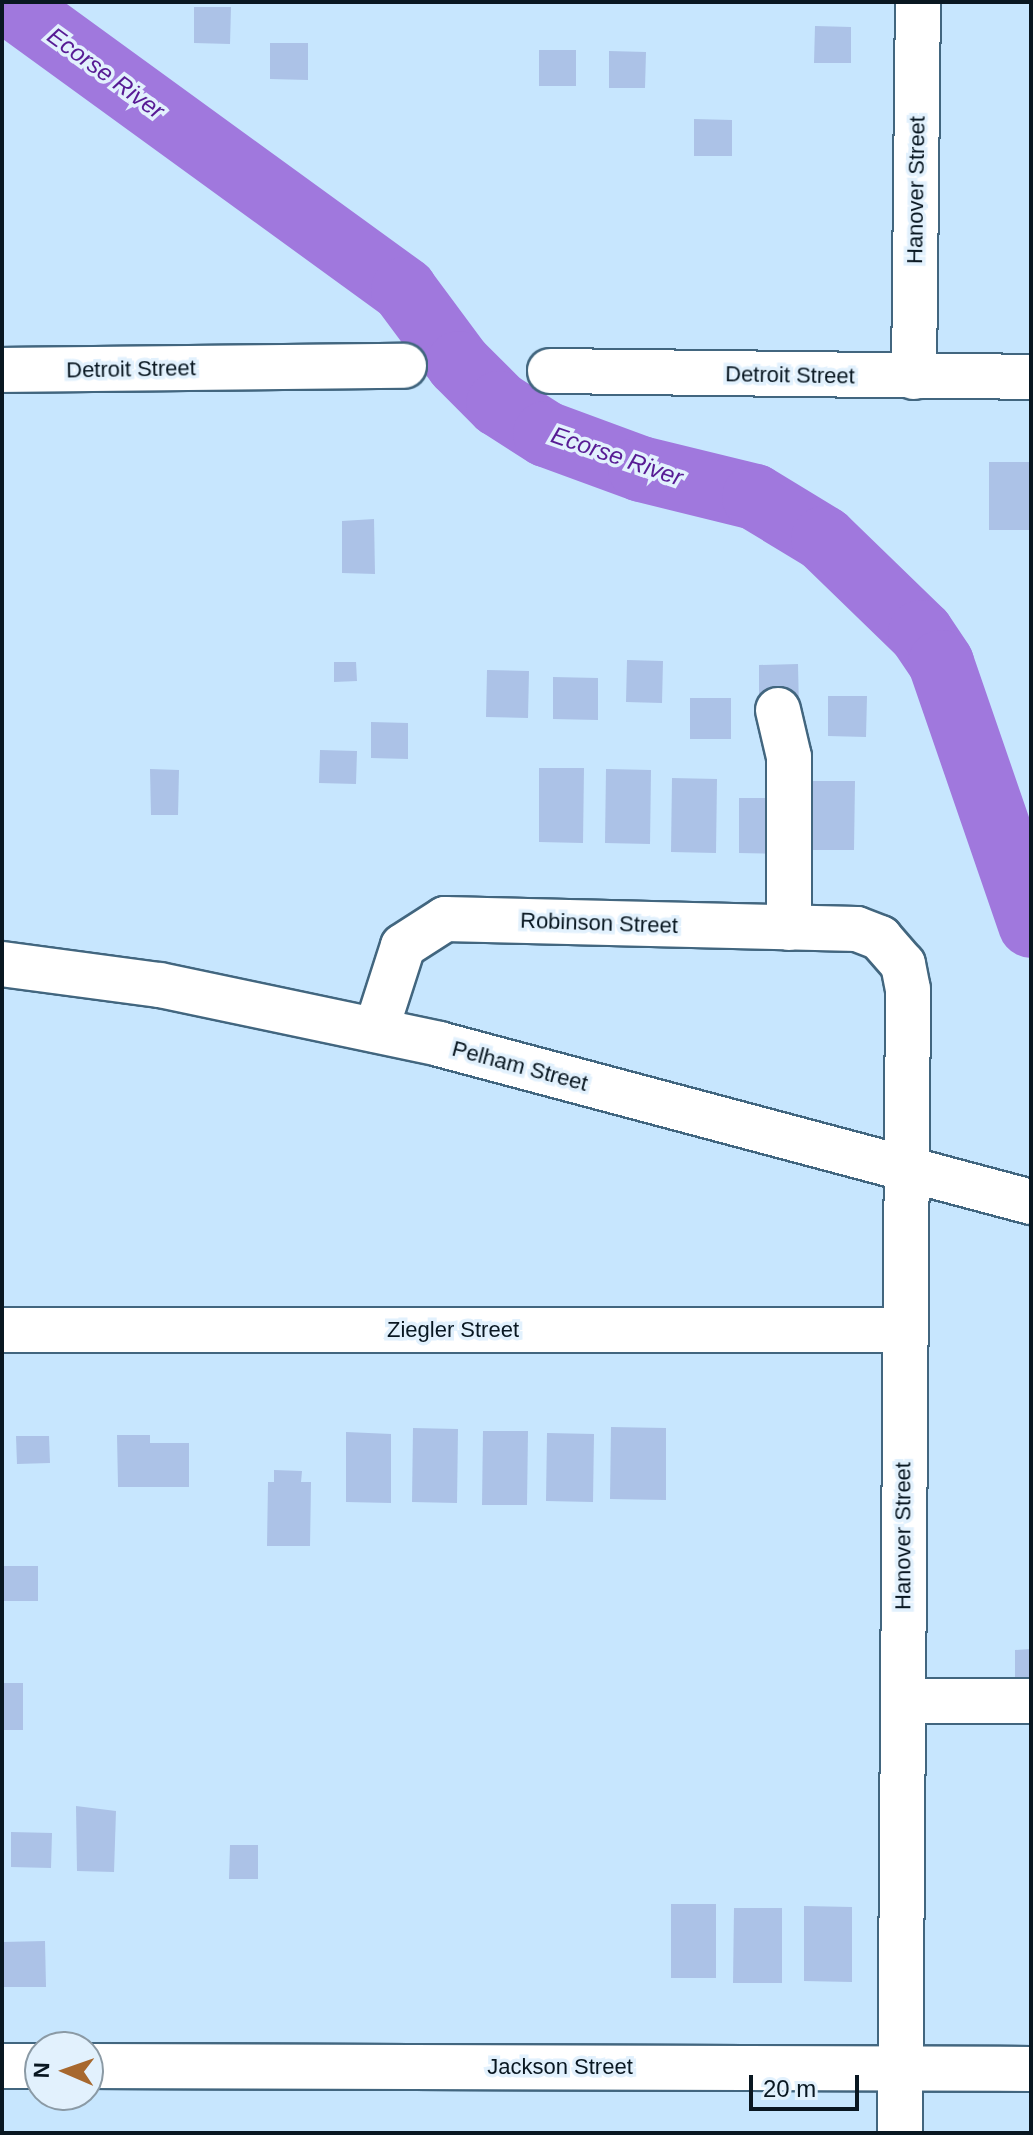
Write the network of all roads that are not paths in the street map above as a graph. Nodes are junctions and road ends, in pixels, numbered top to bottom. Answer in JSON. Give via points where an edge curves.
{"nodes":[{"id":1,"x":918,"y":2,"type":"edge"},
{"id":2,"x":404,"y":366,"type":"dead end"},
{"id":3,"x":2,"y":370,"type":"edge"},
{"id":4,"x":550,"y":371,"type":"dead end"},
{"id":5,"x":914,"y":377,"type":"junction"},
{"id":6,"x":1031,"y":377,"type":"edge"},
{"id":7,"x":778,"y":710,"type":"dead end"},
{"id":8,"x":789,"y":928,"type":"junction"},
{"id":9,"x":888,"y":946,"type":"joint"},
{"id":10,"x":2,"y":964,"type":"edge"},
{"id":11,"x":376,"y":1030,"type":"junction"},
{"id":12,"x":905,"y":1169,"type":"junction"},
{"id":13,"x":1031,"y":1202,"type":"edge"},
{"id":14,"x":2,"y":1330,"type":"edge"},
{"id":15,"x":903,"y":1330,"type":"junction"},
{"id":16,"x":903,"y":1701,"type":"junction"},
{"id":17,"x":1031,"y":1701,"type":"edge"},
{"id":18,"x":2,"y":2066,"type":"edge"},
{"id":19,"x":24,"y":2066,"type":"edge"},
{"id":20,"x":104,"y":2066,"type":"edge"},
{"id":21,"x":900,"y":2069,"type":"junction"},
{"id":22,"x":1031,"y":2069,"type":"edge"},
{"id":23,"x":900,"y":2133,"type":"edge"}],
"edges":[{"from":1,"to":5,"type":"street","name":"Hanover Street"},
{"from":2,"to":3,"type":"street","name":"Detroit Street"},
{"from":4,"to":5,"type":"street","name":"Detroit Street"},
{"from":5,"to":6,"type":"street","name":"Detroit Street"},
{"from":7,"to":8,"type":"street","via":[[789,757]]},
{"from":8,"to":9,"type":"street","name":"Robinson Street","via":[[857,929]]},
{"from":8,"to":11,"type":"street","name":"Robinson Street","via":[[445,919],[403,946]]},
{"from":9,"to":12,"type":"street","name":"Hanover Street","via":[[903,964],[908,989]]},
{"from":10,"to":11,"type":"street","name":"Pelham Street","via":[[160,985]]},
{"from":11,"to":12,"type":"street","name":"Pelham Street"},
{"from":12,"to":13,"type":"street","name":"Pelham Street"},
{"from":12,"to":15,"type":"street","name":"Hanover Street"},
{"from":14,"to":15,"type":"street","name":"Ziegler Street"},
{"from":15,"to":16,"type":"street","name":"Hanover Street"},
{"from":16,"to":17,"type":"street"},
{"from":16,"to":21,"type":"street","name":"Hanover Street"},
{"from":18,"to":19,"type":"street"},
{"from":20,"to":21,"type":"street","name":"Jackson Street"},
{"from":21,"to":22,"type":"street","name":"Jackson Street"},
{"from":21,"to":23,"type":"street","name":"Hanover Street"}]}
